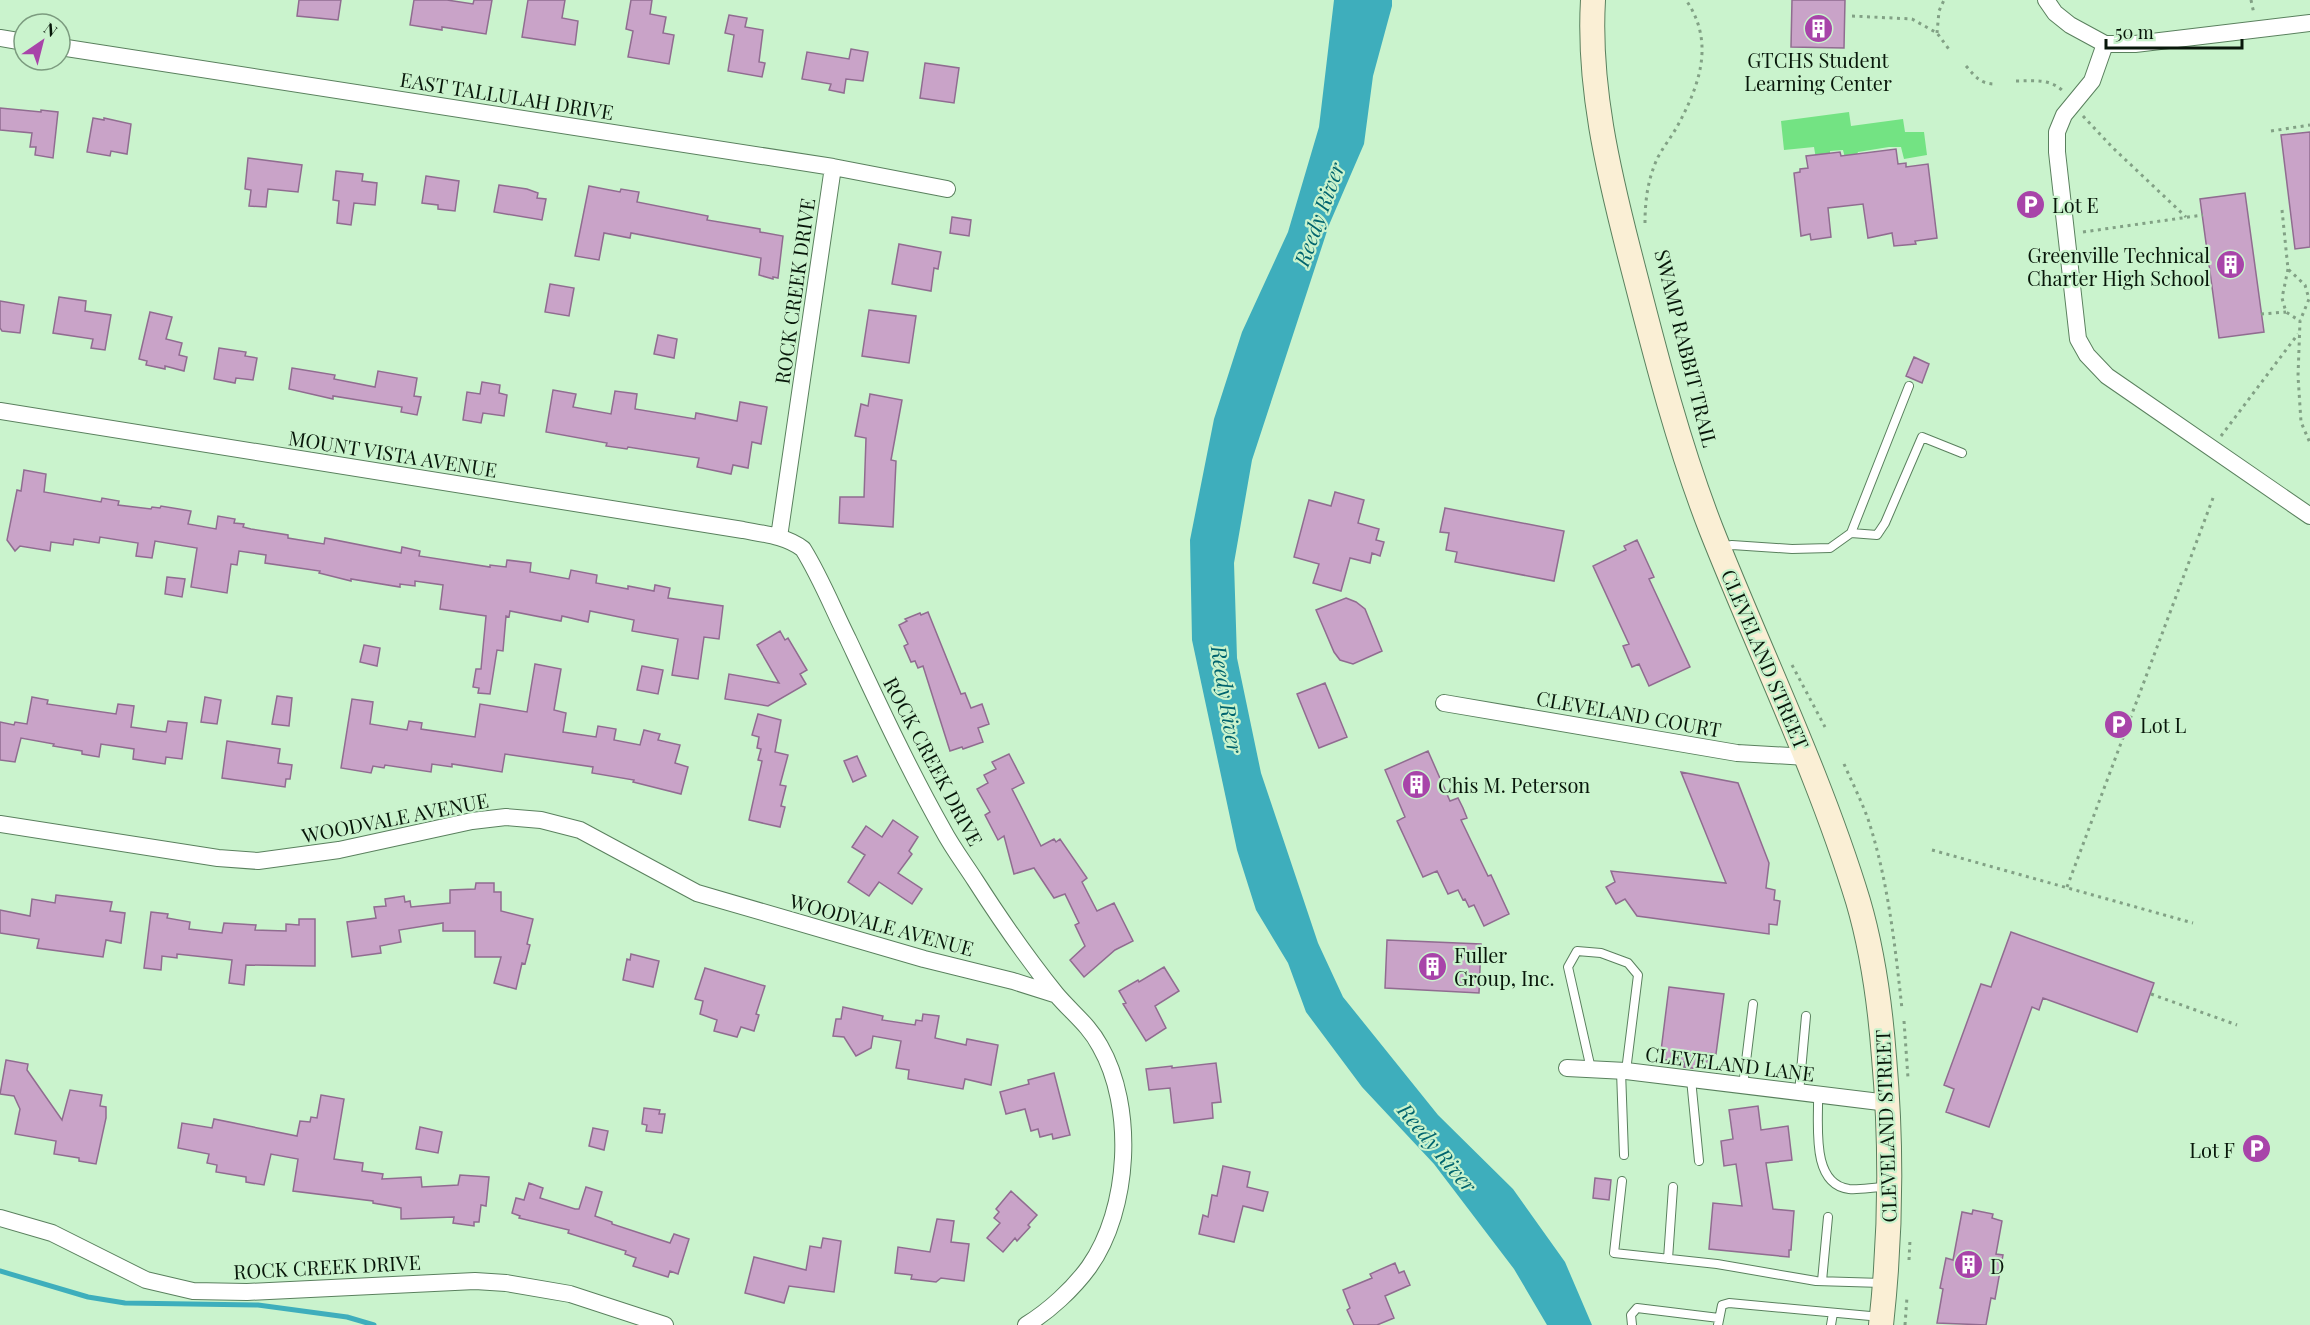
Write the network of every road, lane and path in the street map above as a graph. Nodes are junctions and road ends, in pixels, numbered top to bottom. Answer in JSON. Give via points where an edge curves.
{"nodes":[{"id":1,"x":1593,"y":0,"type":"edge"},
{"id":2,"x":1686,"y":0,"type":"edge"},
{"id":3,"x":1944,"y":0,"type":"edge"},
{"id":4,"x":2046,"y":0,"type":"edge"},
{"id":5,"x":2252,"y":0,"type":"edge"},
{"id":6,"x":1852,"y":16,"type":"dead end"},
{"id":7,"x":2254,"y":19,"type":"dead end"},
{"id":8,"x":2310,"y":23,"type":"edge"},
{"id":9,"x":1937,"y":33,"type":"junction"},
{"id":10,"x":2105,"y":44,"type":"junction"},
{"id":11,"x":72,"y":49,"type":"edge"},
{"id":12,"x":1951,"y":52,"type":"dead end"},
{"id":13,"x":1966,"y":66,"type":"dead end"},
{"id":14,"x":2016,"y":81,"type":"dead end"},
{"id":15,"x":1995,"y":84,"type":"dead end"},
{"id":16,"x":2064,"y":92,"type":"dead end"},
{"id":17,"x":2080,"y":112,"type":"dead end"},
{"id":18,"x":2310,"y":125,"type":"edge"},
{"id":19,"x":2271,"y":131,"type":"dead end"},
{"id":20,"x":833,"y":167,"type":"junction"},
{"id":21,"x":947,"y":189,"type":"dead end"},
{"id":22,"x":2282,"y":210,"type":"dead end"},
{"id":23,"x":2203,"y":215,"type":"dead end"},
{"id":24,"x":2186,"y":217,"type":"junction"},
{"id":25,"x":1645,"y":224,"type":"dead end"},
{"id":26,"x":2066,"y":235,"type":"junction"},
{"id":27,"x":2288,"y":269,"type":"junction"},
{"id":28,"x":2286,"y":312,"type":"junction"},
{"id":29,"x":2261,"y":314,"type":"dead end"},
{"id":30,"x":2300,"y":321,"type":"junction"},
{"id":31,"x":2300,"y":333,"type":"junction"},
{"id":32,"x":1909,"y":386,"type":"dead end"},
{"id":33,"x":0,"y":411,"type":"edge"},
{"id":34,"x":2310,"y":443,"type":"edge"},
{"id":35,"x":2212,"y":448,"type":"junction"},
{"id":36,"x":1962,"y":453,"type":"dead end"},
{"id":37,"x":2213,"y":498,"type":"dead end"},
{"id":38,"x":2310,"y":516,"type":"edge"},
{"id":39,"x":1851,"y":533,"type":"junction"},
{"id":40,"x":779,"y":537,"type":"junction"},
{"id":41,"x":1719,"y":547,"type":"junction"},
{"id":42,"x":1791,"y":664,"type":"dead end"},
{"id":43,"x":1444,"y":703,"type":"dead end"},
{"id":44,"x":1825,"y":727,"type":"dead end"},
{"id":45,"x":1807,"y":757,"type":"junction"},
{"id":46,"x":0,"y":824,"type":"edge"},
{"id":47,"x":1932,"y":850,"type":"dead end"},
{"id":48,"x":2067,"y":887,"type":"junction"},
{"id":49,"x":2193,"y":923,"type":"dead end"},
{"id":50,"x":2151,"y":994,"type":"dead end"},
{"id":51,"x":1057,"y":995,"type":"junction"},
{"id":52,"x":1753,"y":1004,"type":"dead end"},
{"id":53,"x":1806,"y":1016,"type":"dead end"},
{"id":54,"x":2237,"y":1024,"type":"dead end"},
{"id":55,"x":1567,"y":1068,"type":"dead end"},
{"id":56,"x":1590,"y":1069,"type":"junction"},
{"id":57,"x":1624,"y":1071,"type":"junction"},
{"id":58,"x":1691,"y":1079,"type":"junction"},
{"id":59,"x":1743,"y":1086,"type":"junction"},
{"id":60,"x":1799,"y":1093,"type":"junction"},
{"id":61,"x":1818,"y":1095,"type":"junction"},
{"id":62,"x":1888,"y":1103,"type":"junction"},
{"id":63,"x":1624,"y":1155,"type":"dead end"},
{"id":64,"x":1699,"y":1161,"type":"dead end"},
{"id":65,"x":1622,"y":1181,"type":"dead end"},
{"id":66,"x":1890,"y":1186,"type":"junction"},
{"id":67,"x":1673,"y":1187,"type":"dead end"},
{"id":68,"x":1828,"y":1216,"type":"dead end"},
{"id":69,"x":0,"y":1218,"type":"edge"},
{"id":70,"x":1668,"y":1259,"type":"junction"},
{"id":71,"x":1822,"y":1281,"type":"junction"},
{"id":72,"x":1886,"y":1283,"type":"junction"},
{"id":73,"x":1833,"y":1313,"type":"junction"},
{"id":74,"x":1718,"y":1321,"type":"edge"},
{"id":75,"x":1882,"y":1321,"type":"edge"},
{"id":76,"x":665,"y":1325,"type":"edge"},
{"id":77,"x":1026,"y":1325,"type":"edge"},
{"id":78,"x":1632,"y":1325,"type":"edge"},
{"id":79,"x":1831,"y":1325,"type":"edge"}],
"edges":[{"from":1,"to":41,"type":"street","name":"CLEVELAND STREET","via":[[1594,67],[1611,181],[1661,379]]},
{"from":2,"to":25,"type":"path","name":"SWAMP RABBIT TRAIL","via":[[1702,37],[1702,68],[1695,92],[1658,157],[1645,197]]},
{"from":3,"to":9,"type":"path"},
{"from":4,"to":10,"type":"street","via":[[2070,25]]},
{"from":5,"to":7,"type":"path"},
{"from":6,"to":9,"type":"path","via":[[1912,19]]},
{"from":8,"to":10,"type":"street","via":[[2135,44]]},
{"from":9,"to":12,"type":"path"},
{"from":10,"to":26,"type":"street","via":[[2092,81],[2064,115],[2057,132]]},
{"from":11,"to":20,"type":"street","name":"EAST TALLULAH DRIVE"},
{"from":13,"to":15,"type":"path","via":[[1980,81]]},
{"from":14,"to":16,"type":"path","via":[[2046,81]]},
{"from":17,"to":24,"type":"path"},
{"from":18,"to":19,"type":"path"},
{"from":20,"to":21,"type":"street","name":"EAST TALLULAH DRIVE"},
{"from":20,"to":40,"type":"street","name":"ROCK CREEK DRIVE"},
{"from":22,"to":27,"type":"path"},
{"from":23,"to":24,"type":"path"},
{"from":24,"to":26,"type":"path"},
{"from":26,"to":35,"type":"street","via":[[2078,339],[2087,355],[2133,396]]},
{"from":27,"to":28,"type":"path","via":[[2282,298]]},
{"from":27,"to":30,"type":"path","via":[[2305,285],[2309,299]]},
{"from":28,"to":29,"type":"path"},
{"from":28,"to":30,"type":"path"},
{"from":30,"to":31,"type":"path"},
{"from":31,"to":34,"type":"path","via":[[2301,422]]},
{"from":31,"to":35,"type":"path"},
{"from":32,"to":39,"type":"lane"},
{"from":33,"to":40,"type":"street","name":"MOUNT VISTA AVENUE"},
{"from":35,"to":38,"type":"street"},
{"from":36,"to":39,"type":"lane","via":[[1922,437],[1877,535]]},
{"from":37,"to":48,"type":"path"},
{"from":39,"to":41,"type":"lane","via":[[1830,548],[1732,544]]},
{"from":40,"to":51,"type":"street","name":"ROCK CREEK DRIVE","via":[[803,549],[943,831],[996,913]]},
{"from":41,"to":45,"type":"street","name":"CLEVELAND STREET"},
{"from":42,"to":44,"type":"path"},
{"from":43,"to":45,"type":"street","name":"CLEVELAND COURT","via":[[1737,753]]},
{"from":45,"to":62,"type":"street","name":"CLEVELAND STREET","via":[[1858,902],[1875,969]]},
{"from":46,"to":51,"type":"street","name":"WOODVALE AVENUE","via":[[258,861],[339,850],[472,821],[506,817],[541,820],[580,830],[697,894]]},
{"from":47,"to":48,"type":"path"},
{"from":48,"to":49,"type":"path"},
{"from":50,"to":54,"type":"path"},
{"from":51,"to":77,"type":"street","name":"ROCK CREEK DRIVE","via":[[1083,1021],[1112,1068],[1123,1133],[1122,1164],[1109,1228],[1089,1266],[1073,1286]]},
{"from":52,"to":59,"type":"lane"},
{"from":53,"to":60,"type":"lane"},
{"from":55,"to":56,"type":"street","name":"CLEVELAND LANE"},
{"from":56,"to":57,"type":"street","name":"CLEVELAND LANE"},
{"from":56,"to":57,"type":"lane","via":[[1568,967],[1577,951],[1601,953],[1628,963],[1638,975]]},
{"from":57,"to":58,"type":"street","name":"CLEVELAND LANE"},
{"from":57,"to":63,"type":"lane"},
{"from":58,"to":59,"type":"street","name":"CLEVELAND LANE"},
{"from":58,"to":64,"type":"lane"},
{"from":59,"to":60,"type":"street","name":"CLEVELAND LANE"},
{"from":60,"to":61,"type":"street","name":"CLEVELAND LANE"},
{"from":61,"to":62,"type":"street","name":"CLEVELAND LANE"},
{"from":61,"to":66,"type":"lane","via":[[1820,1155],[1826,1175],[1834,1184],[1848,1189]]},
{"from":62,"to":66,"type":"street","name":"CLEVELAND STREET"},
{"from":65,"to":70,"type":"lane","via":[[1614,1253]]},
{"from":66,"to":72,"type":"street","name":"CLEVELAND STREET"},
{"from":67,"to":70,"type":"lane"},
{"from":68,"to":71,"type":"lane"},
{"from":69,"to":76,"type":"street","name":"ROCK CREEK DRIVE","via":[[52,1233],[146,1280],[193,1291],[506,1283],[570,1294]]},
{"from":70,"to":71,"type":"lane"},
{"from":71,"to":72,"type":"lane"},
{"from":72,"to":75,"type":"street","name":"CLEVELAND STREET"},
{"from":73,"to":74,"type":"lane","via":[[1729,1303],[1722,1305]]},
{"from":73,"to":75,"type":"lane"},
{"from":73,"to":79,"type":"lane"},
{"from":74,"to":78,"type":"lane","via":[[1637,1308],[1631,1315]]}]}
